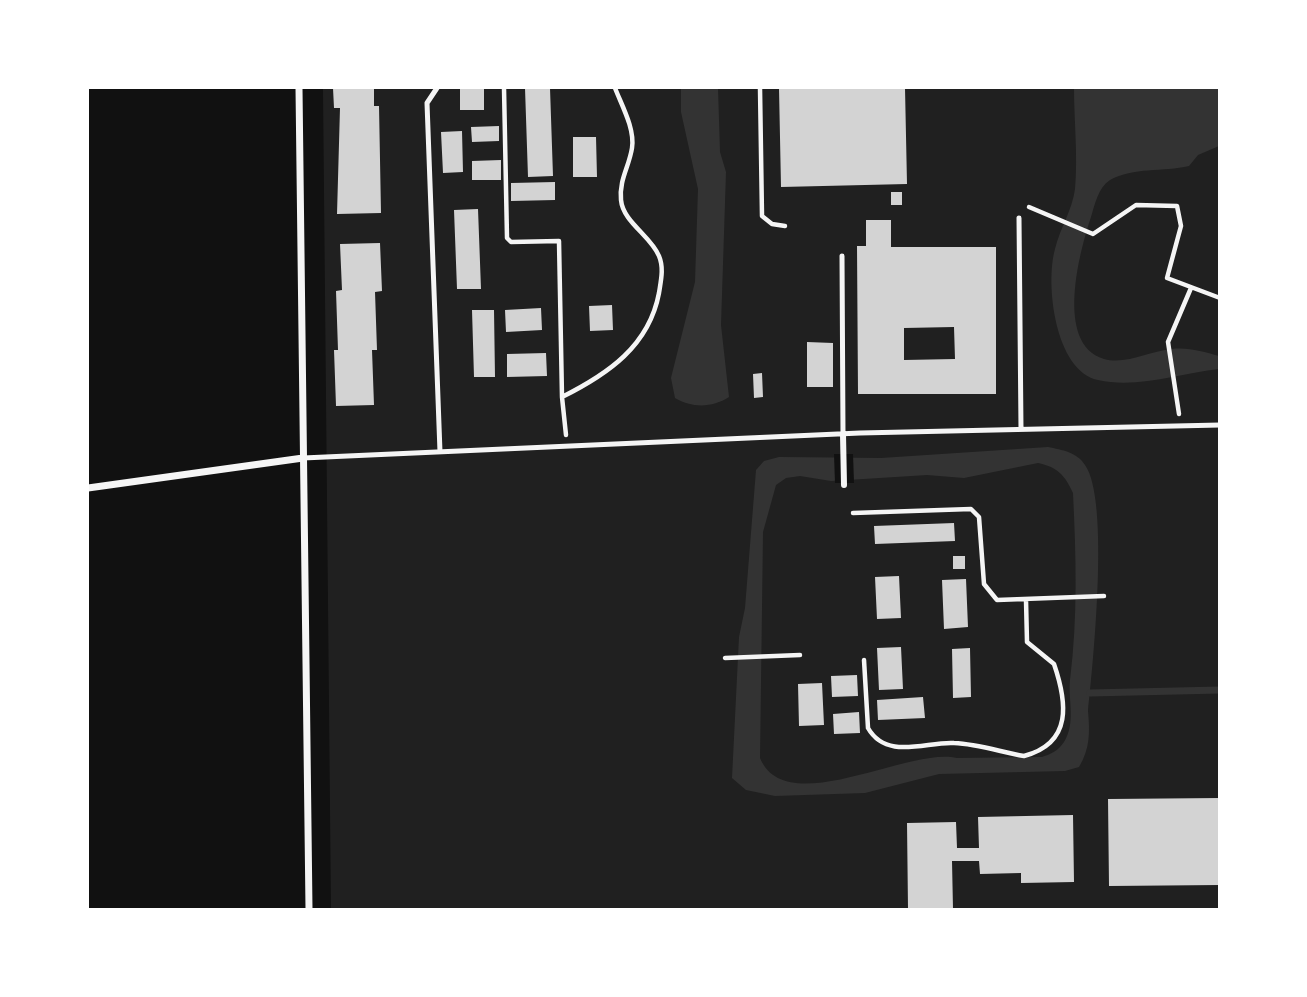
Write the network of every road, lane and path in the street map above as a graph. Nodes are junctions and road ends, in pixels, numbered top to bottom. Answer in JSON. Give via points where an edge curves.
{"nodes":[{"id":1,"x":299,"y":88,"type":"edge"},
{"id":2,"x":437,"y":88,"type":"edge"},
{"id":3,"x":504,"y":88,"type":"edge"},
{"id":4,"x":615,"y":88,"type":"edge"},
{"id":5,"x":760,"y":88,"type":"edge"},
{"id":6,"x":1029,"y":206,"type":"dead end"},
{"id":7,"x":1019,"y":218,"type":"dead end"},
{"id":8,"x":785,"y":226,"type":"dead end"},
{"id":9,"x":842,"y":256,"type":"dead end"},
{"id":10,"x":1191,"y":288,"type":"junction"},
{"id":11,"x":1220,"y":298,"type":"edge"},
{"id":12,"x":562,"y":397,"type":"junction"},
{"id":13,"x":1220,"y":425,"type":"edge"},
{"id":14,"x":1181,"y":426,"type":"junction"},
{"id":15,"x":1021,"y":429,"type":"junction"},
{"id":16,"x":843,"y":434,"type":"junction"},
{"id":17,"x":567,"y":446,"type":"junction"},
{"id":18,"x":440,"y":452,"type":"junction"},
{"id":19,"x":303,"y":458,"type":"junction"},
{"id":20,"x":844,"y":485,"type":"dead end"},
{"id":21,"x":88,"y":488,"type":"edge"},
{"id":22,"x":853,"y":513,"type":"dead end"},
{"id":23,"x":1104,"y":596,"type":"dead end"},
{"id":24,"x":1026,"y":600,"type":"junction"},
{"id":25,"x":800,"y":655,"type":"dead end"},
{"id":26,"x":726,"y":658,"type":"dead end"},
{"id":27,"x":864,"y":660,"type":"dead end"},
{"id":28,"x":309,"y":909,"type":"edge"}],
"edges":[{"from":1,"to":19,"type":"street"},
{"from":2,"to":18,"type":"lane","via":[[427,103]]},
{"from":3,"to":12,"type":"path","via":[[507,238],[511,242],[559,241]]},
{"from":4,"to":12,"type":"path","via":[[632,133],[621,201],[624,212],[659,255],[663,268],[655,311],[644,335],[598,379]]},
{"from":5,"to":8,"type":"path","via":[[762,216]]},
{"from":6,"to":10,"type":"path","via":[[1093,234],[1136,205],[1177,206],[1181,226],[1167,278]]},
{"from":7,"to":15,"type":"lane"},
{"from":9,"to":16,"type":"lane"},
{"from":10,"to":11,"type":"path"},
{"from":10,"to":14,"type":"path","via":[[1168,342]]},
{"from":12,"to":17,"type":"path"},
{"from":13,"to":14,"type":"lane"},
{"from":14,"to":15,"type":"lane"},
{"from":15,"to":16,"type":"lane"},
{"from":16,"to":17,"type":"lane"},
{"from":16,"to":20,"type":"street"},
{"from":17,"to":18,"type":"lane"},
{"from":18,"to":19,"type":"lane"},
{"from":19,"to":21,"type":"street"},
{"from":19,"to":28,"type":"street"},
{"from":22,"to":24,"type":"path","via":[[976,512],[984,584],[997,600]]},
{"from":23,"to":24,"type":"path"},
{"from":24,"to":27,"type":"path","via":[[1027,642],[1054,664],[1064,715],[1058,734],[1034,754],[954,743],[915,748],[891,745],[868,728]]},
{"from":25,"to":26,"type":"path"}]}
